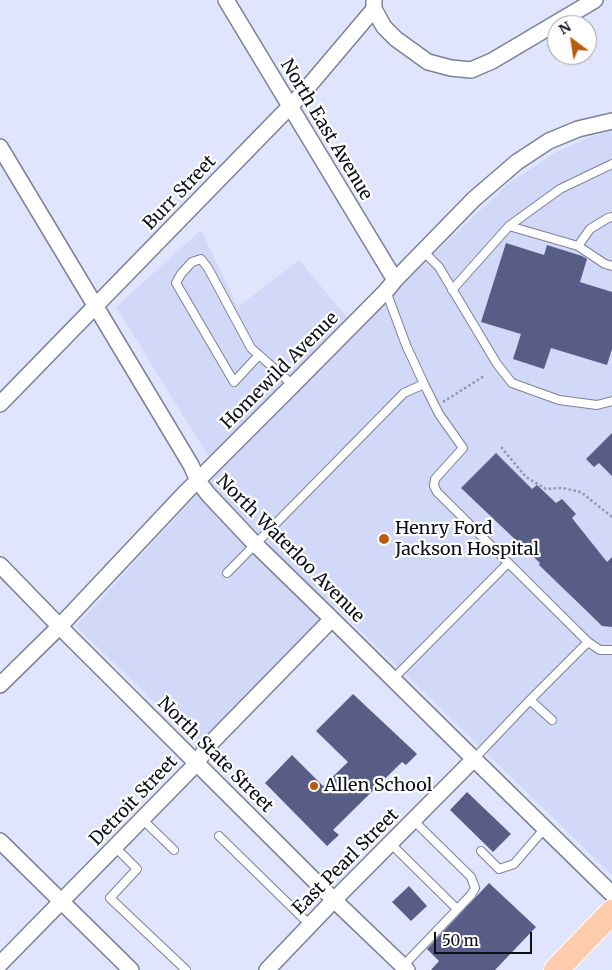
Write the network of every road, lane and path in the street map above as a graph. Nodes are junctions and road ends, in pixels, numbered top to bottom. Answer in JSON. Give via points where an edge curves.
{"nodes":[{"id":1,"x":226,"y":0,"type":"edge"},
{"id":2,"x":595,"y":0,"type":"edge"},
{"id":3,"x":374,"y":5,"type":"edge"},
{"id":4,"x":290,"y":106,"type":"junction"},
{"id":5,"x":612,"y":122,"type":"edge"},
{"id":6,"x":0,"y":147,"type":"edge"},
{"id":7,"x":612,"y":164,"type":"edge"},
{"id":8,"x":612,"y":217,"type":"edge"},
{"id":9,"x":509,"y":226,"type":"junction"},
{"id":10,"x":578,"y":246,"type":"junction"},
{"id":11,"x":423,"y":251,"type":"junction"},
{"id":12,"x":612,"y":266,"type":"edge"},
{"id":13,"x":390,"y":285,"type":"junction"},
{"id":14,"x":452,"y":290,"type":"junction"},
{"id":15,"x":95,"y":306,"type":"junction"},
{"id":16,"x":258,"y":355,"type":"junction"},
{"id":17,"x":484,"y":376,"type":"dead end"},
{"id":18,"x":424,"y":384,"type":"junction"},
{"id":19,"x":294,"y":385,"type":"junction"},
{"id":20,"x":612,"y":401,"type":"edge"},
{"id":21,"x":0,"y":404,"type":"edge"},
{"id":22,"x":435,"y":406,"type":"junction"},
{"id":23,"x":500,"y":447,"type":"dead end"},
{"id":24,"x":198,"y":481,"type":"junction"},
{"id":25,"x":612,"y":517,"type":"edge"},
{"id":26,"x":255,"y":544,"type":"junction"},
{"id":27,"x":508,"y":563,"type":"junction"},
{"id":28,"x":0,"y":565,"type":"edge"},
{"id":29,"x":228,"y":573,"type":"dead end"},
{"id":30,"x":332,"y":619,"type":"junction"},
{"id":31,"x":59,"y":626,"type":"junction"},
{"id":32,"x":588,"y":642,"type":"junction"},
{"id":33,"x":612,"y":650,"type":"edge"},
{"id":34,"x":393,"y":679,"type":"junction"},
{"id":35,"x":0,"y":685,"type":"edge"},
{"id":36,"x":530,"y":700,"type":"junction"},
{"id":37,"x":552,"y":720,"type":"dead end"},
{"id":38,"x":474,"y":759,"type":"junction"},
{"id":39,"x":197,"y":763,"type":"junction"},
{"id":40,"x":142,"y":819,"type":"junction"},
{"id":41,"x":413,"y":820,"type":"junction"},
{"id":42,"x":545,"y":828,"type":"junction"},
{"id":43,"x":219,"y":836,"type":"dead end"},
{"id":44,"x":0,"y":841,"type":"edge"},
{"id":45,"x":390,"y":844,"type":"junction"},
{"id":46,"x":115,"y":848,"type":"junction"},
{"id":47,"x":174,"y":850,"type":"dead end"},
{"id":48,"x":481,"y":852,"type":"dead end"},
{"id":49,"x":612,"y":894,"type":"edge"},
{"id":50,"x":334,"y":900,"type":"junction"},
{"id":51,"x":62,"y":901,"type":"junction"},
{"id":52,"x":457,"y":909,"type":"junction"},
{"id":53,"x":612,"y":912,"type":"edge"},
{"id":54,"x":310,"y":925,"type":"junction"},
{"id":55,"x":0,"y":964,"type":"edge"},
{"id":56,"x":405,"y":968,"type":"edge"},
{"id":57,"x":131,"y":970,"type":"edge"},
{"id":58,"x":186,"y":970,"type":"edge"},
{"id":59,"x":267,"y":970,"type":"edge"},
{"id":60,"x":556,"y":970,"type":"edge"}],
"edges":[{"from":1,"to":4,"type":"street","name":"North East Avenue"},
{"from":2,"to":3,"type":"street","via":[[492,62],[471,70],[428,62],[384,27]]},
{"from":3,"to":4,"type":"street","name":"Burr Street"},
{"from":4,"to":13,"type":"street","name":"North East Avenue"},
{"from":4,"to":15,"type":"street","name":"Burr Street"},
{"from":5,"to":11,"type":"street","name":"Homewild Avenue","via":[[578,129],[549,141],[517,162],[474,199]]},
{"from":6,"to":15,"type":"street","name":"North Waterloo Avenue"},
{"from":7,"to":9,"type":"lane","via":[[560,189]]},
{"from":8,"to":10,"type":"lane","via":[[590,229]]},
{"from":9,"to":10,"type":"lane"},
{"from":9,"to":14,"type":"lane"},
{"from":10,"to":12,"type":"lane"},
{"from":11,"to":13,"type":"street","name":"Homewild Avenue"},
{"from":11,"to":14,"type":"lane","via":[[439,267]]},
{"from":13,"to":18,"type":"lane","via":[[406,345]]},
{"from":13,"to":19,"type":"street","name":"Homewild Avenue"},
{"from":14,"to":20,"type":"lane","via":[[512,383],[559,400],[597,405]]},
{"from":15,"to":21,"type":"street","name":"Burr Street"},
{"from":15,"to":24,"type":"street","name":"North Waterloo Avenue"},
{"from":16,"to":16,"type":"lane","via":[[234,382],[176,283],[192,262],[201,259],[208,268],[251,348]]},
{"from":16,"to":19,"type":"lane"},
{"from":17,"to":22,"type":"path"},
{"from":18,"to":22,"type":"lane"},
{"from":18,"to":26,"type":"lane","via":[[404,393]]},
{"from":19,"to":24,"type":"street","name":"Homewild Avenue"},
{"from":22,"to":27,"type":"lane","via":[[464,448],[435,479],[434,486]]},
{"from":23,"to":25,"type":"path","via":[[526,477],[546,489],[580,492]]},
{"from":24,"to":26,"type":"street","name":"North Waterloo Avenue"},
{"from":24,"to":31,"type":"street","name":"Homewild Avenue"},
{"from":26,"to":29,"type":"lane"},
{"from":26,"to":30,"type":"street","name":"North Waterloo Avenue"},
{"from":27,"to":32,"type":"lane"},
{"from":27,"to":34,"type":"lane"},
{"from":28,"to":31,"type":"street","name":"North State Street"},
{"from":30,"to":34,"type":"street","name":"North Waterloo Avenue"},
{"from":30,"to":39,"type":"street","name":"Detroit Street","via":[[207,747]]},
{"from":31,"to":35,"type":"street","name":"Homewild Avenue"},
{"from":31,"to":39,"type":"street","name":"North State Street"},
{"from":32,"to":33,"type":"lane","via":[[600,650]]},
{"from":32,"to":36,"type":"lane"},
{"from":34,"to":38,"type":"street","name":"North Waterloo Avenue"},
{"from":36,"to":37,"type":"lane"},
{"from":36,"to":38,"type":"lane"},
{"from":38,"to":41,"type":"street","name":"East Pearl Street"},
{"from":38,"to":42,"type":"street","name":"North Waterloo Avenue"},
{"from":39,"to":40,"type":"street","name":"Detroit Street"},
{"from":39,"to":50,"type":"street","name":"North State Street"},
{"from":40,"to":46,"type":"street","name":"Detroit Street"},
{"from":40,"to":47,"type":"lane"},
{"from":41,"to":45,"type":"street","name":"East Pearl Street"},
{"from":41,"to":52,"type":"lane","via":[[474,883],[471,895]]},
{"from":42,"to":48,"type":"lane","via":[[514,864],[499,869]]},
{"from":42,"to":49,"type":"street","name":"North Waterloo Avenue"},
{"from":43,"to":54,"type":"lane"},
{"from":44,"to":51,"type":"street"},
{"from":45,"to":50,"type":"street","name":"East Pearl Street"},
{"from":45,"to":52,"type":"lane"},
{"from":46,"to":51,"type":"street","name":"Detroit Street"},
{"from":46,"to":58,"type":"lane","via":[[137,869],[110,898]]},
{"from":50,"to":54,"type":"street","name":"East Pearl Street"},
{"from":50,"to":56,"type":"street","name":"North State Street"},
{"from":51,"to":55,"type":"street","name":"Detroit Street"},
{"from":51,"to":57,"type":"street"},
{"from":52,"to":56,"type":"lane"},
{"from":53,"to":60,"type":"main road"},
{"from":54,"to":59,"type":"street","name":"East Pearl Street"}]}
